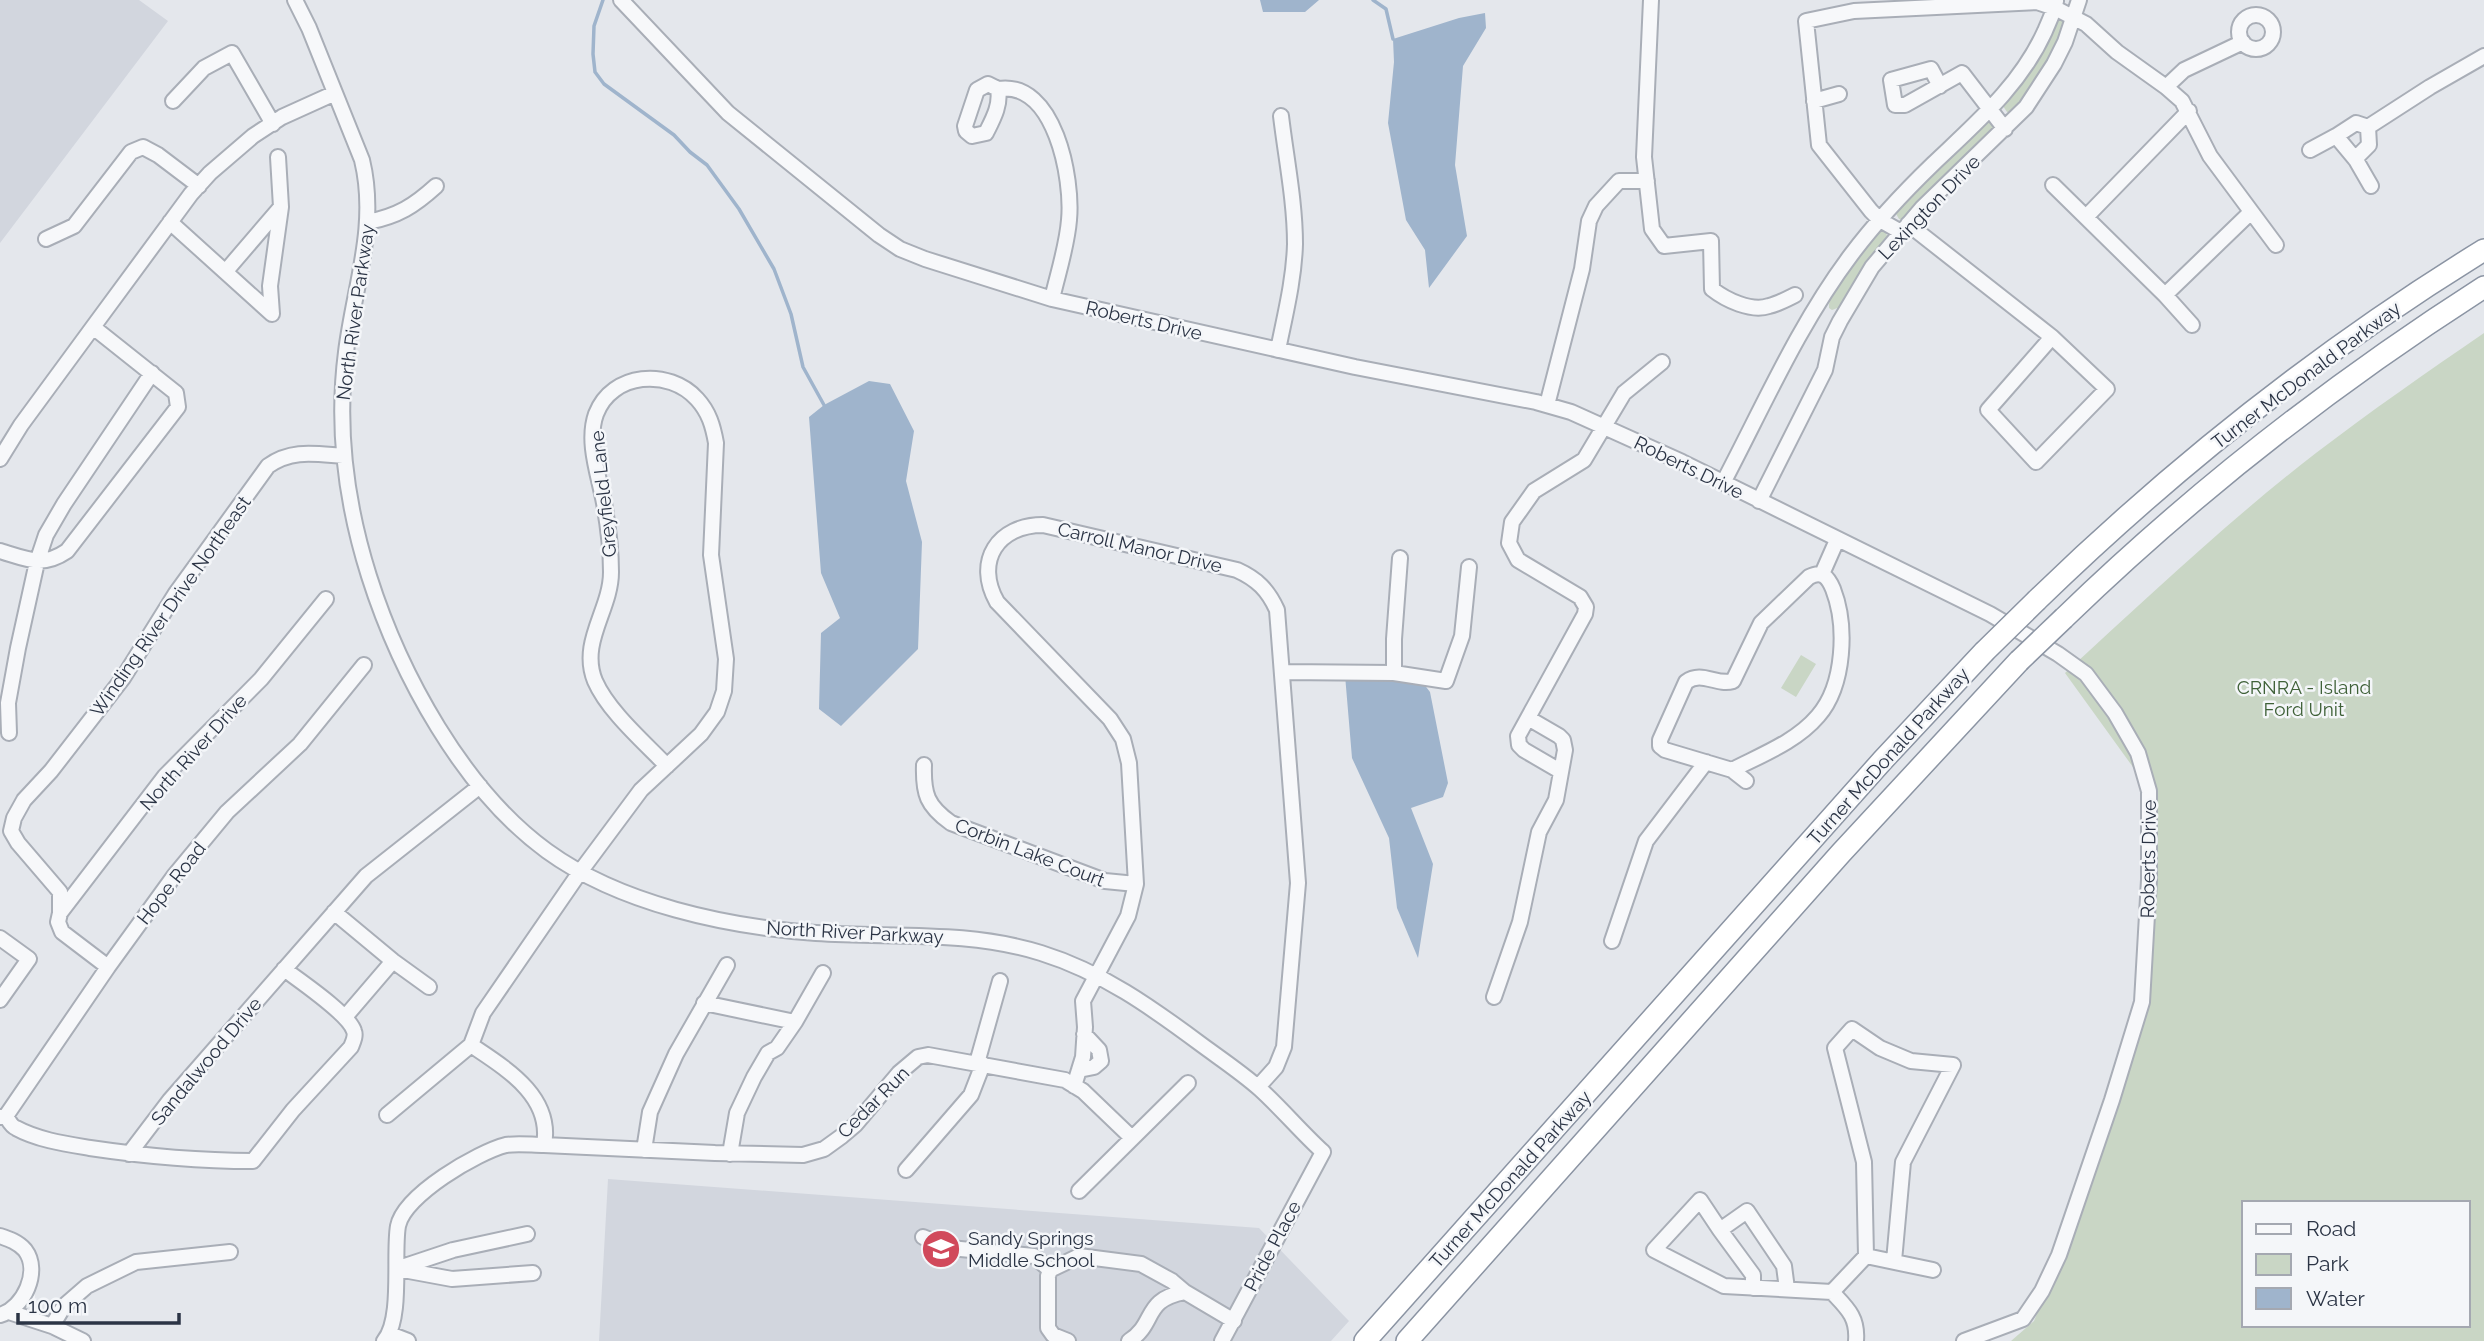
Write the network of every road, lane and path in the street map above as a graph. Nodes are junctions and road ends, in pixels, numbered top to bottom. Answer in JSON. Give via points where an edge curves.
{"nodes":[{"id":1,"x":295,"y":0,"type":"edge"},
{"id":2,"x":621,"y":0,"type":"edge"},
{"id":3,"x":1651,"y":0,"type":"edge"},
{"id":4,"x":2079,"y":0,"type":"edge"},
{"id":5,"x":2056,"y":4,"type":"edge"},
{"id":6,"x":2074,"y":18,"type":"junction"},
{"id":7,"x":2243,"y":42,"type":"dead end"},
{"id":8,"x":2484,"y":56,"type":"edge"},
{"id":9,"x":1940,"y":86,"type":"dead end"},
{"id":10,"x":2166,"y":87,"type":"junction"},
{"id":11,"x":998,"y":89,"type":"dead end"},
{"id":12,"x":335,"y":93,"type":"junction"},
{"id":13,"x":1839,"y":94,"type":"dead end"},
{"id":14,"x":173,"y":101,"type":"dead end"},
{"id":15,"x":1814,"y":101,"type":"junction"},
{"id":16,"x":1991,"y":110,"type":"junction"},
{"id":17,"x":2189,"y":111,"type":"junction"},
{"id":18,"x":1281,"y":116,"type":"dead end"},
{"id":19,"x":273,"y":124,"type":"junction"},
{"id":20,"x":2368,"y":127,"type":"junction"},
{"id":21,"x":2005,"y":129,"type":"junction"},
{"id":22,"x":2336,"y":136,"type":"junction"},
{"id":23,"x":2310,"y":150,"type":"dead end"},
{"id":24,"x":278,"y":157,"type":"dead end"},
{"id":25,"x":2355,"y":159,"type":"junction"},
{"id":26,"x":1647,"y":181,"type":"junction"},
{"id":27,"x":2053,"y":185,"type":"dead end"},
{"id":28,"x":199,"y":186,"type":"junction"},
{"id":29,"x":436,"y":186,"type":"dead end"},
{"id":30,"x":2371,"y":186,"type":"dead end"},
{"id":31,"x":281,"y":207,"type":"junction"},
{"id":32,"x":2251,"y":212,"type":"junction"},
{"id":33,"x":2086,"y":217,"type":"junction"},
{"id":34,"x":1880,"y":220,"type":"junction"},
{"id":35,"x":170,"y":222,"type":"junction"},
{"id":36,"x":368,"y":222,"type":"junction"},
{"id":37,"x":1904,"y":228,"type":"junction"},
{"id":38,"x":46,"y":239,"type":"dead end"},
{"id":39,"x":2276,"y":246,"type":"dead end"},
{"id":40,"x":2484,"y":250,"type":"edge"},
{"id":41,"x":226,"y":271,"type":"junction"},
{"id":42,"x":2484,"y":287,"type":"edge"},
{"id":43,"x":1795,"y":295,"type":"dead end"},
{"id":44,"x":2165,"y":295,"type":"junction"},
{"id":45,"x":1052,"y":299,"type":"junction"},
{"id":46,"x":2192,"y":326,"type":"dead end"},
{"id":47,"x":93,"y":327,"type":"junction"},
{"id":48,"x":2052,"y":337,"type":"junction"},
{"id":49,"x":1278,"y":350,"type":"junction"},
{"id":50,"x":1662,"y":362,"type":"dead end"},
{"id":51,"x":152,"y":373,"type":"junction"},
{"id":52,"x":1547,"y":405,"type":"junction"},
{"id":53,"x":1604,"y":426,"type":"junction"},
{"id":54,"x":343,"y":456,"type":"junction"},
{"id":55,"x":0,"y":459,"type":"edge"},
{"id":56,"x":1723,"y":483,"type":"junction"},
{"id":57,"x":1759,"y":501,"type":"junction"},
{"id":58,"x":1837,"y":540,"type":"junction"},
{"id":59,"x":0,"y":551,"type":"edge"},
{"id":60,"x":1400,"y":558,"type":"dead end"},
{"id":61,"x":37,"y":562,"type":"junction"},
{"id":62,"x":1469,"y":567,"type":"dead end"},
{"id":63,"x":1822,"y":574,"type":"junction"},
{"id":64,"x":326,"y":600,"type":"dead end"},
{"id":65,"x":364,"y":665,"type":"dead end"},
{"id":66,"x":1283,"y":672,"type":"junction"},
{"id":67,"x":1394,"y":673,"type":"junction"},
{"id":68,"x":1528,"y":718,"type":"junction"},
{"id":69,"x":9,"y":733,"type":"dead end"},
{"id":70,"x":1706,"y":762,"type":"junction"},
{"id":71,"x":924,"y":765,"type":"dead end"},
{"id":72,"x":667,"y":766,"type":"junction"},
{"id":73,"x":1732,"y":770,"type":"junction"},
{"id":74,"x":1560,"y":771,"type":"junction"},
{"id":75,"x":1746,"y":781,"type":"dead end"},
{"id":76,"x":480,"y":786,"type":"junction"},
{"id":77,"x":580,"y":872,"type":"junction"},
{"id":78,"x":1136,"y":884,"type":"junction"},
{"id":79,"x":334,"y":912,"type":"junction"},
{"id":80,"x":61,"y":913,"type":"junction"},
{"id":81,"x":0,"y":938,"type":"edge"},
{"id":82,"x":1612,"y":941,"type":"dead end"},
{"id":83,"x":393,"y":961,"type":"junction"},
{"id":84,"x":727,"y":965,"type":"dead end"},
{"id":85,"x":108,"y":967,"type":"junction"},
{"id":86,"x":284,"y":969,"type":"junction"},
{"id":87,"x":823,"y":973,"type":"dead end"},
{"id":88,"x":1096,"y":974,"type":"junction"},
{"id":89,"x":1000,"y":981,"type":"dead end"},
{"id":90,"x":429,"y":987,"type":"dead end"},
{"id":91,"x":1494,"y":997,"type":"dead end"},
{"id":92,"x":0,"y":1000,"type":"edge"},
{"id":93,"x":704,"y":1003,"type":"junction"},
{"id":94,"x":345,"y":1017,"type":"junction"},
{"id":95,"x":795,"y":1022,"type":"junction"},
{"id":96,"x":471,"y":1045,"type":"junction"},
{"id":97,"x":980,"y":1064,"type":"junction"},
{"id":98,"x":1188,"y":1083,"type":"dead end"},
{"id":99,"x":1074,"y":1086,"type":"junction"},
{"id":100,"x":1258,"y":1087,"type":"junction"},
{"id":101,"x":387,"y":1115,"type":"dead end"},
{"id":102,"x":3,"y":1116,"type":"edge"},
{"id":103,"x":1132,"y":1138,"type":"junction"},
{"id":104,"x":544,"y":1145,"type":"junction"},
{"id":105,"x":644,"y":1150,"type":"junction"},
{"id":106,"x":1323,"y":1152,"type":"joint"},
{"id":107,"x":129,"y":1154,"type":"junction"},
{"id":108,"x":730,"y":1154,"type":"junction"},
{"id":109,"x":906,"y":1170,"type":"dead end"},
{"id":110,"x":1079,"y":1191,"type":"dead end"},
{"id":111,"x":1720,"y":1230,"type":"junction"},
{"id":112,"x":527,"y":1234,"type":"dead end"},
{"id":113,"x":0,"y":1236,"type":"edge"},
{"id":114,"x":923,"y":1237,"type":"dead end"},
{"id":115,"x":230,"y":1252,"type":"dead end"},
{"id":116,"x":1866,"y":1256,"type":"junction"},
{"id":117,"x":1894,"y":1261,"type":"junction"},
{"id":118,"x":398,"y":1269,"type":"junction"},
{"id":119,"x":1051,"y":1270,"type":"junction"},
{"id":120,"x":1933,"y":1270,"type":"dead end"},
{"id":121,"x":533,"y":1273,"type":"dead end"},
{"id":122,"x":1753,"y":1287,"type":"junction"},
{"id":123,"x":1787,"y":1289,"type":"junction"},
{"id":124,"x":1185,"y":1292,"type":"junction"},
{"id":125,"x":1832,"y":1292,"type":"junction"},
{"id":126,"x":5,"y":1314,"type":"edge"},
{"id":127,"x":1234,"y":1321,"type":"junction"},
{"id":128,"x":52,"y":1326,"type":"junction"},
{"id":129,"x":387,"y":1337,"type":"edge"},
{"id":130,"x":83,"y":1341,"type":"edge"},
{"id":131,"x":408,"y":1341,"type":"edge"},
{"id":132,"x":1068,"y":1341,"type":"edge"},
{"id":133,"x":1129,"y":1341,"type":"edge"},
{"id":134,"x":1222,"y":1341,"type":"edge"},
{"id":135,"x":1365,"y":1341,"type":"edge"},
{"id":136,"x":1406,"y":1341,"type":"edge"},
{"id":137,"x":1856,"y":1341,"type":"edge"},
{"id":138,"x":1964,"y":1341,"type":"edge"}],
"edges":[{"from":1,"to":12,"type":"street","name":"North River Parkway"},
{"from":2,"to":45,"type":"street","name":"Roberts Drive","via":[[728,113],[879,235],[925,259]]},
{"from":3,"to":26,"type":"street","via":[[1644,157]]},
{"from":4,"to":6,"type":"street","name":"Lexington Drive"},
{"from":5,"to":6,"type":"street"},
{"from":5,"to":15,"type":"street","via":[[1854,11],[1806,21]]},
{"from":5,"to":16,"type":"street","name":"Lexington Drive","via":[[2037,48]]},
{"from":6,"to":10,"type":"street"},
{"from":6,"to":21,"type":"street","name":"Lexington Drive","via":[[2041,86]]},
{"from":7,"to":10,"type":"street","via":[[2184,70]]},
{"from":8,"to":20,"type":"street"},
{"from":9,"to":16,"type":"street","via":[[1962,73]]},
{"from":10,"to":17,"type":"street"},
{"from":11,"to":45,"type":"street","via":[[1012,89],[1041,107],[1065,159],[1070,219]]},
{"from":12,"to":19,"type":"street"},
{"from":12,"to":36,"type":"street","name":"North River Parkway","via":[[362,160]]},
{"from":13,"to":15,"type":"street"},
{"from":14,"to":19,"type":"street","via":[[204,68],[232,53]]},
{"from":15,"to":34,"type":"street","via":[[1819,145]]},
{"from":16,"to":21,"type":"street"},
{"from":16,"to":34,"type":"street","name":"Lexington Drive"},
{"from":17,"to":32,"type":"street","via":[[2201,142]]},
{"from":17,"to":33,"type":"street"},
{"from":18,"to":49,"type":"street","via":[[1294,246]]},
{"from":19,"to":28,"type":"street","via":[[231,154]]},
{"from":20,"to":22,"type":"street","via":[[2356,123]]},
{"from":20,"to":25,"type":"street","via":[[2370,145]]},
{"from":21,"to":37,"type":"street","name":"Lexington Drive"},
{"from":22,"to":23,"type":"street"},
{"from":22,"to":25,"type":"street"},
{"from":24,"to":31,"type":"street"},
{"from":25,"to":30,"type":"street"},
{"from":26,"to":43,"type":"street","via":[[1652,229],[1664,246],[1711,241],[1712,289],[1719,295],[1748,307],[1767,307]]},
{"from":26,"to":52,"type":"street","via":[[1619,181],[1593,211]]},
{"from":27,"to":33,"type":"street"},
{"from":28,"to":35,"type":"street"},
{"from":28,"to":38,"type":"street","via":[[143,147],[131,152],[74,226]]},
{"from":29,"to":36,"type":"street","via":[[390,218]]},
{"from":31,"to":41,"type":"street"},
{"from":31,"to":41,"type":"street","via":[[270,286],[272,314]]},
{"from":32,"to":39,"type":"street"},
{"from":32,"to":44,"type":"street"},
{"from":33,"to":44,"type":"street"},
{"from":34,"to":37,"type":"street"},
{"from":34,"to":56,"type":"street","name":"Lexington Drive","via":[[1829,287]]},
{"from":35,"to":41,"type":"street"},
{"from":35,"to":47,"type":"street"},
{"from":36,"to":54,"type":"street","name":"North River Parkway","via":[[346,348]]},
{"from":37,"to":48,"type":"street"},
{"from":37,"to":57,"type":"street","name":"Lexington Drive","via":[[1872,267],[1842,316],[1819,384]]},
{"from":40,"to":135,"type":"highway","name":"Turner McDonald Parkway","bridge":true,"via":[[2356,335],[2256,410],[2147,499],[2037,600],[1882,761]]},
{"from":42,"to":136,"type":"highway","name":"Turner McDonald Parkway","bridge":true,"via":[[2263,443],[2155,534],[2019,661],[1841,853]]},
{"from":44,"to":46,"type":"street"},
{"from":45,"to":49,"type":"street","name":"Roberts Drive"},
{"from":47,"to":51,"type":"street"},
{"from":47,"to":55,"type":"street"},
{"from":48,"to":48,"type":"street","via":[[1988,410],[2036,462],[2108,388]]},
{"from":49,"to":52,"type":"street","name":"Roberts Drive"},
{"from":50,"to":53,"type":"street","via":[[1624,393]]},
{"from":51,"to":61,"type":"street","via":[[64,503]]},
{"from":51,"to":61,"type":"street","via":[[176,393],[178,407],[67,551],[54,561]]},
{"from":52,"to":53,"type":"street","name":"Roberts Drive"},
{"from":53,"to":56,"type":"street","name":"Roberts Drive"},
{"from":53,"to":68,"type":"street","via":[[1584,460],[1534,491],[1512,522],[1509,542],[1518,560],[1580,597],[1586,607]]},
{"from":54,"to":76,"type":"street","name":"North River Parkway","via":[[355,527],[393,641],[433,717]]},
{"from":54,"to":80,"type":"street","name":"Winding River Drive Northeast","via":[[297,454],[268,466],[176,593],[123,678],[24,800],[11,831],[60,892]]},
{"from":56,"to":57,"type":"street","name":"Roberts Drive"},
{"from":57,"to":58,"type":"street","name":"Roberts Drive"},
{"from":58,"to":63,"type":"street"},
{"from":58,"to":138,"type":"street","name":"Roberts Drive","via":[[1990,614],[2086,674],[2138,753],[2149,791],[2142,1003],[2112,1100],[2059,1255],[2042,1291],[2023,1319]]},
{"from":59,"to":61,"type":"street"},
{"from":60,"to":67,"type":"street"},
{"from":61,"to":69,"type":"street","via":[[10,692]]},
{"from":62,"to":67,"type":"street","via":[[1462,636],[1446,681]]},
{"from":63,"to":70,"type":"street","via":[[1810,577],[1761,623],[1733,681],[1700,676],[1686,682],[1660,746]]},
{"from":63,"to":73,"type":"street","via":[[1830,581],[1843,624],[1830,699],[1818,717],[1792,738]]},
{"from":64,"to":80,"type":"street","name":"North River Drive","via":[[261,679],[165,776]]},
{"from":65,"to":85,"type":"street","name":"Hope Road","via":[[300,744],[227,812]]},
{"from":66,"to":67,"type":"street"},
{"from":66,"to":78,"type":"street","name":"Carroll Manor Drive","via":[[1272,599],[1258,582],[1237,569],[1043,525],[1013,530],[1001,539],[992,552],[987,578],[997,602],[1110,719],[1123,739],[1129,762]]},
{"from":66,"to":100,"type":"street","name":"Carroll Manor Drive","via":[[1298,883],[1284,1048],[1276,1067]]},
{"from":68,"to":74,"type":"street","via":[[1563,740]]},
{"from":68,"to":74,"type":"street","via":[[1518,736],[1519,745]]},
{"from":70,"to":73,"type":"street"},
{"from":70,"to":82,"type":"street","via":[[1646,841]]},
{"from":71,"to":78,"type":"street","name":"Corbin Lake Court","via":[[927,799],[951,823],[1105,881]]},
{"from":72,"to":72,"type":"street","name":"Greyfield Lane","via":[[717,712],[726,659],[710,555],[713,427],[697,399],[659,377],[613,390],[595,416],[596,465],[611,571],[590,650],[596,682],[612,707]]},
{"from":72,"to":77,"type":"street","name":"Greyfield Lane","via":[[641,790]]},
{"from":73,"to":75,"type":"street"},
{"from":74,"to":91,"type":"street","via":[[1556,800],[1539,832],[1520,922]]},
{"from":76,"to":77,"type":"street","name":"North River Parkway","via":[[520,830]]},
{"from":76,"to":79,"type":"street","name":"Sandalwood Drive","via":[[366,876]]},
{"from":77,"to":88,"type":"street","name":"North River Parkway","via":[[652,902],[757,927],[978,939],[1038,952]]},
{"from":77,"to":96,"type":"street","name":"Greyfield Lane","via":[[483,1013]]},
{"from":78,"to":88,"type":"street","name":"Carroll Manor Drive","via":[[1128,916]]},
{"from":79,"to":83,"type":"street"},
{"from":79,"to":86,"type":"street","name":"Sandalwood Drive"},
{"from":80,"to":85,"type":"street","via":[[62,932]]},
{"from":81,"to":92,"type":"street","via":[[29,959]]},
{"from":83,"to":90,"type":"street"},
{"from":83,"to":94,"type":"street"},
{"from":84,"to":93,"type":"street"},
{"from":85,"to":102,"type":"street","name":"Hope Road"},
{"from":86,"to":94,"type":"street"},
{"from":86,"to":107,"type":"street","name":"Sandalwood Drive"},
{"from":87,"to":95,"type":"street"},
{"from":88,"to":99,"type":"street","via":[[1083,1001],[1084,1034],[1101,1061],[1094,1068],[1079,1070]]},
{"from":88,"to":100,"type":"street","name":"North River Parkway","via":[[1129,992]]},
{"from":89,"to":97,"type":"street"},
{"from":93,"to":95,"type":"street"},
{"from":93,"to":105,"type":"street","via":[[650,1112]]},
{"from":94,"to":107,"type":"street","name":"Sandalwood Drive","via":[[355,1031],[351,1047],[253,1161]]},
{"from":95,"to":108,"type":"street","via":[[768,1054],[737,1112]]},
{"from":96,"to":101,"type":"street"},
{"from":96,"to":104,"type":"street","via":[[529,1089],[539,1108]]},
{"from":97,"to":99,"type":"street","name":"Cedar Run","via":[[1065,1080]]},
{"from":97,"to":108,"type":"street","name":"Cedar Run","via":[[918,1057],[855,1125],[824,1149],[803,1155]]},
{"from":97,"to":109,"type":"street","via":[[971,1095]]},
{"from":98,"to":103,"type":"street"},
{"from":99,"to":103,"type":"street","name":"Cedar Run"},
{"from":100,"to":106,"type":"street","name":"North River Parkway"},
{"from":102,"to":107,"type":"street","name":"Sandalwood Drive","via":[[16,1128],[59,1143]]},
{"from":103,"to":110,"type":"street"},
{"from":104,"to":105,"type":"street","name":"Cedar Run"},
{"from":104,"to":118,"type":"street","name":"Cedar Run","via":[[509,1144],[474,1157],[416,1197],[398,1224]]},
{"from":105,"to":108,"type":"street","name":"Cedar Run"},
{"from":106,"to":127,"type":"street","name":"Pride Place"},
{"from":111,"to":122,"type":"street","via":[[1753,1275]]},
{"from":111,"to":122,"type":"street","via":[[1700,1200],[1654,1250],[1724,1286]]},
{"from":111,"to":123,"type":"street","via":[[1747,1211],[1784,1266]]},
{"from":112,"to":118,"type":"street","via":[[453,1250]]},
{"from":113,"to":126,"type":"street","via":[[27,1252],[31,1267],[22,1300]]},
{"from":114,"to":119,"type":"street","via":[[950,1248],[1034,1256]]},
{"from":115,"to":128,"type":"street","via":[[136,1262],[87,1286],[64,1306]]},
{"from":116,"to":117,"type":"street"},
{"from":116,"to":117,"type":"street","via":[[1864,1161],[1835,1048],[1853,1029],[1880,1048],[1911,1061],[1953,1065],[1903,1162]]},
{"from":116,"to":125,"type":"street"},
{"from":117,"to":120,"type":"street"},
{"from":118,"to":121,"type":"street","via":[[452,1279]]},
{"from":118,"to":129,"type":"street","name":"Cedar Run"},
{"from":119,"to":124,"type":"street","via":[[1079,1256],[1132,1263],[1158,1272]]},
{"from":119,"to":132,"type":"street","via":[[1048,1328]]},
{"from":122,"to":123,"type":"street"},
{"from":123,"to":125,"type":"street"},
{"from":124,"to":127,"type":"street"},
{"from":124,"to":133,"type":"street","via":[[1163,1299]]},
{"from":125,"to":137,"type":"street","via":[[1852,1312]]},
{"from":126,"to":128,"type":"street"},
{"from":127,"to":134,"type":"street","name":"Pride Place"},
{"from":128,"to":130,"type":"street"},
{"from":129,"to":131,"type":"street"}]}
